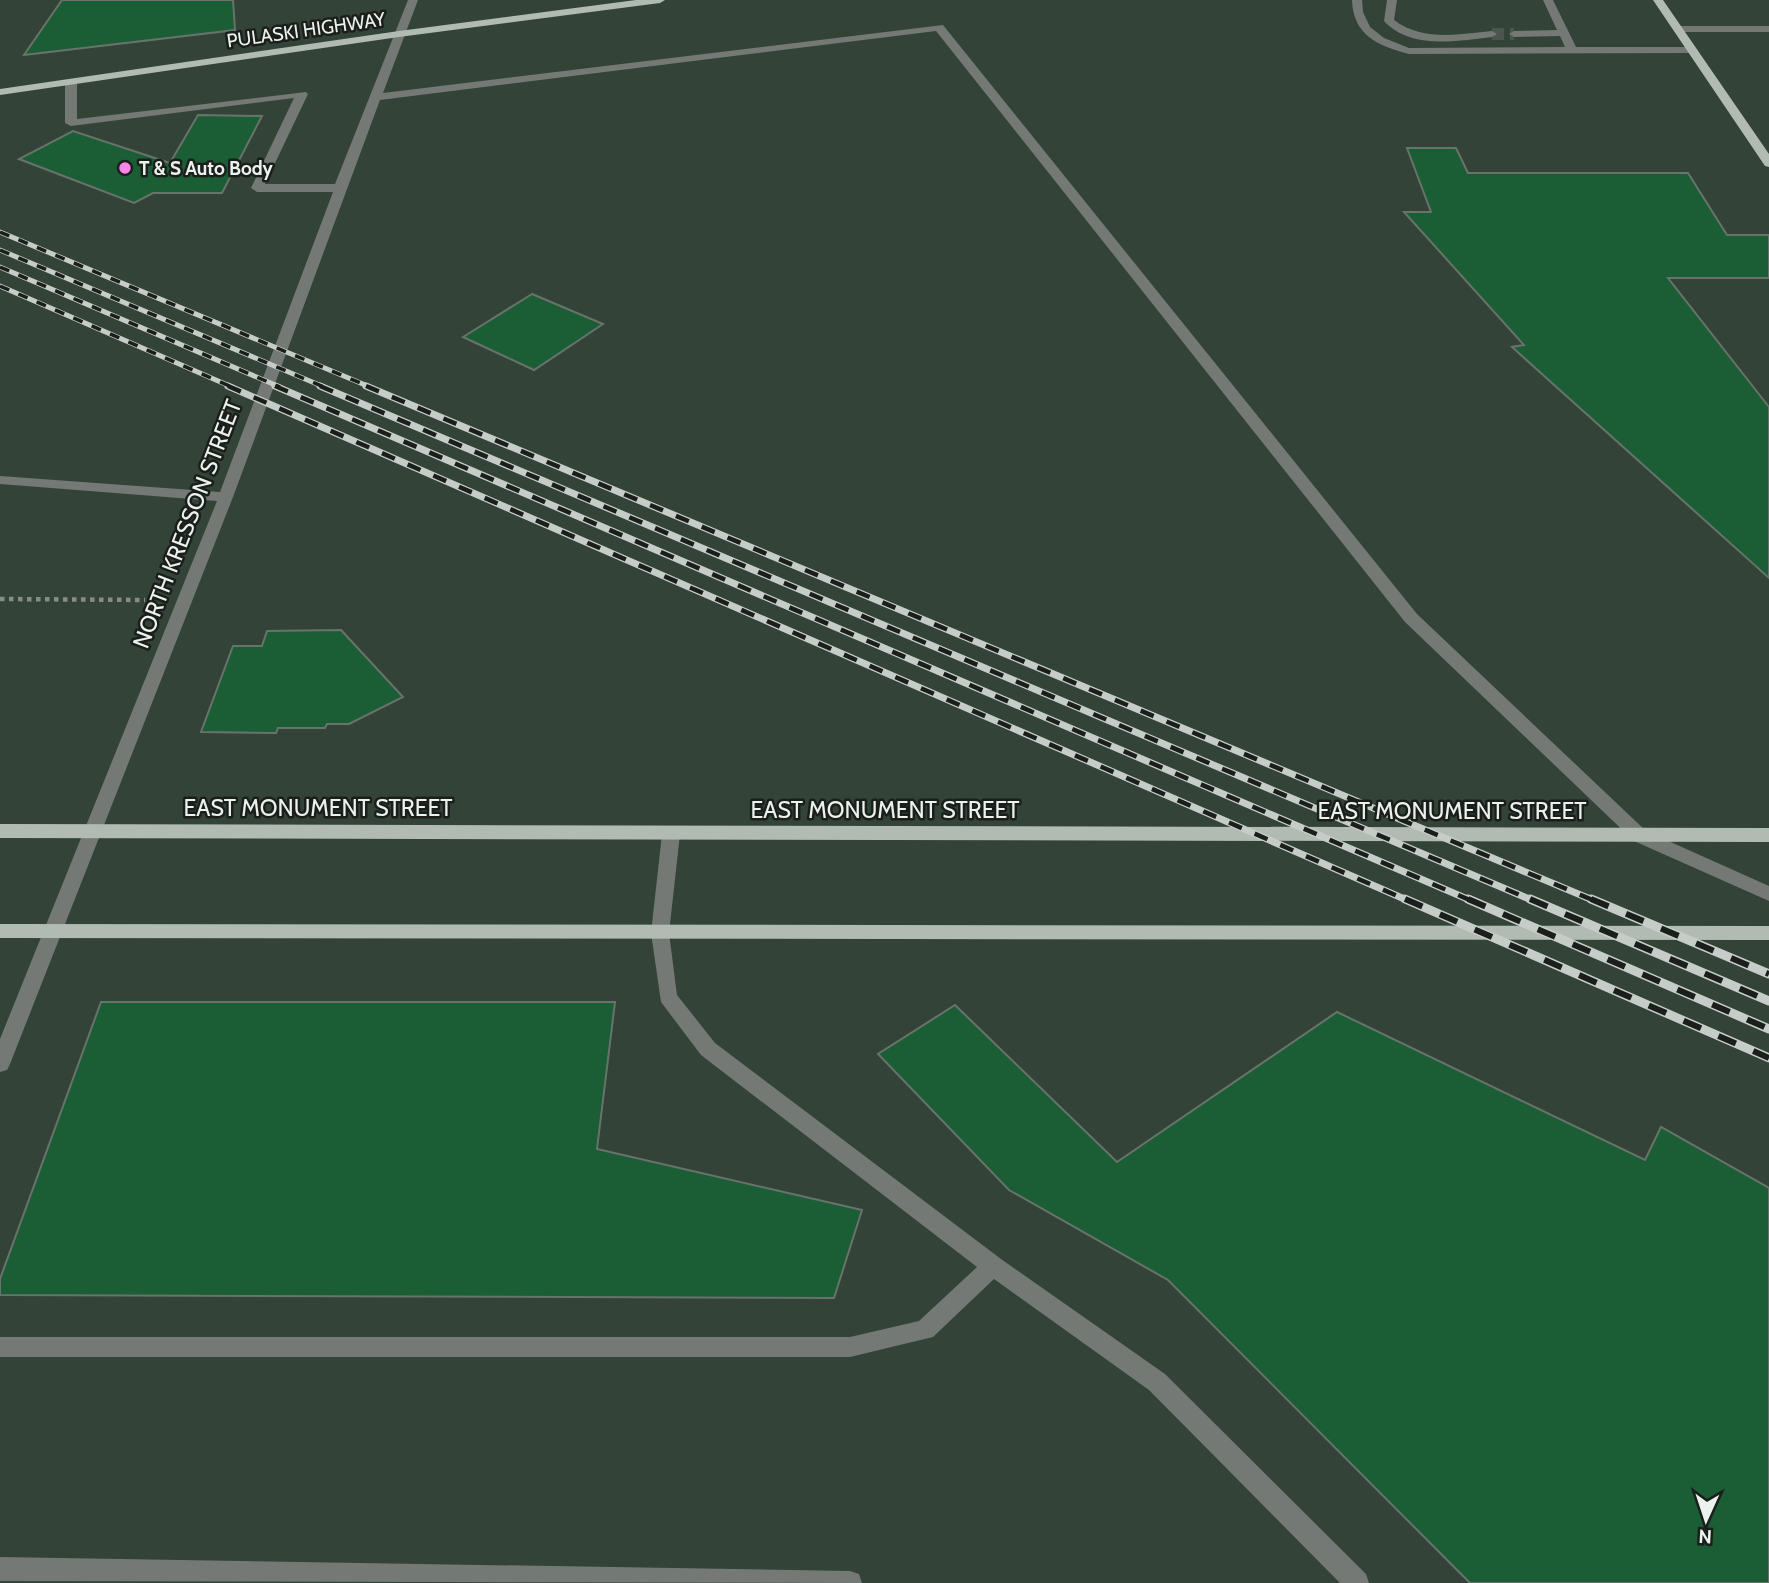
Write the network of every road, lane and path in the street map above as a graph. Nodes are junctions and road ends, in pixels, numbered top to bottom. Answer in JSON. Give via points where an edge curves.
{"nodes":[{"id":1,"x":413,"y":0,"type":"edge"},
{"id":2,"x":660,"y":0,"type":"edge"},
{"id":3,"x":1357,"y":0,"type":"edge"},
{"id":4,"x":1392,"y":0,"type":"edge"},
{"id":5,"x":1548,"y":0,"type":"edge"},
{"id":6,"x":1658,"y":0,"type":"edge"},
{"id":7,"x":1678,"y":29,"type":"junction"},
{"id":8,"x":1769,"y":29,"type":"edge"},
{"id":9,"x":1563,"y":33,"type":"junction"},
{"id":10,"x":399,"y":34,"type":"junction"},
{"id":11,"x":1492,"y":34,"type":"tunnel mouth"},
{"id":12,"x":1514,"y":34,"type":"tunnel mouth"},
{"id":13,"x":1571,"y":50,"type":"junction"},
{"id":14,"x":1693,"y":50,"type":"junction"},
{"id":15,"x":71,"y":82,"type":"junction"},
{"id":16,"x":0,"y":92,"type":"edge"},
{"id":17,"x":375,"y":97,"type":"junction"},
{"id":18,"x":1769,"y":163,"type":"edge"},
{"id":19,"x":340,"y":188,"type":"junction"},
{"id":20,"x":0,"y":480,"type":"edge"},
{"id":21,"x":226,"y":497,"type":"junction"},
{"id":22,"x":0,"y":599,"type":"edge"},
{"id":23,"x":185,"y":600,"type":"junction"},
{"id":24,"x":0,"y":831,"type":"edge"},
{"id":25,"x":93,"y":831,"type":"junction"},
{"id":26,"x":671,"y":834,"type":"junction"},
{"id":27,"x":1769,"y":835,"type":"edge"},
{"id":28,"x":1640,"y":836,"type":"junction"},
{"id":29,"x":1769,"y":894,"type":"edge"},
{"id":30,"x":0,"y":931,"type":"edge"},
{"id":31,"x":52,"y":931,"type":"junction"},
{"id":32,"x":660,"y":933,"type":"junction"},
{"id":33,"x":1769,"y":933,"type":"edge"},
{"id":34,"x":0,"y":1064,"type":"edge"},
{"id":35,"x":993,"y":1266,"type":"junction"},
{"id":36,"x":0,"y":1348,"type":"edge"},
{"id":37,"x":0,"y":1569,"type":"edge"},
{"id":38,"x":850,"y":1583,"type":"edge"},
{"id":39,"x":1357,"y":1583,"type":"edge"}],
"edges":[{"from":1,"to":10,"type":"street","name":"NORTH KRESSON STREET"},
{"from":2,"to":10,"type":"main road","name":"PULASKI HIGHWAY"},
{"from":3,"to":13,"type":"street","via":[[1364,30],[1383,45],[1409,51]]},
{"from":4,"to":11,"type":"street","via":[[1389,21],[1399,31],[1446,38]]},
{"from":5,"to":9,"type":"street"},
{"from":6,"to":7,"type":"main road"},
{"from":7,"to":8,"type":"street"},
{"from":7,"to":14,"type":"main road"},
{"from":9,"to":12,"type":"street"},
{"from":9,"to":13,"type":"street"},
{"from":10,"to":15,"type":"main road","name":"PULASKI HIGHWAY"},
{"from":10,"to":17,"type":"street","name":"NORTH KRESSON STREET"},
{"from":13,"to":14,"type":"street"},
{"from":14,"to":18,"type":"main road"},
{"from":15,"to":16,"type":"main road","name":"PULASKI HIGHWAY"},
{"from":15,"to":19,"type":"street","via":[[71,123],[302,94],[257,188]]},
{"from":17,"to":19,"type":"street","name":"NORTH KRESSON STREET"},
{"from":17,"to":28,"type":"street","via":[[939,27],[1411,618]]},
{"from":19,"to":21,"type":"street","name":"NORTH KRESSON STREET"},
{"from":20,"to":21,"type":"street"},
{"from":21,"to":23,"type":"street","name":"NORTH KRESSON STREET"},
{"from":22,"to":23,"type":"path"},
{"from":23,"to":25,"type":"street","name":"NORTH KRESSON STREET"},
{"from":24,"to":25,"type":"main road","name":"EAST MONUMENT STREET"},
{"from":25,"to":26,"type":"main road","name":"EAST MONUMENT STREET"},
{"from":25,"to":31,"type":"street","name":"NORTH KRESSON STREET"},
{"from":26,"to":28,"type":"main road","name":"EAST MONUMENT STREET"},
{"from":26,"to":32,"type":"street"},
{"from":27,"to":28,"type":"main road","name":"EAST MONUMENT STREET"},
{"from":28,"to":29,"type":"street"},
{"from":30,"to":31,"type":"main road"},
{"from":31,"to":32,"type":"main road"},
{"from":31,"to":34,"type":"street","name":"NORTH KRESSON STREET"},
{"from":32,"to":33,"type":"main road"},
{"from":32,"to":35,"type":"street","via":[[668,997],[708,1049]]},
{"from":35,"to":36,"type":"street","via":[[925,1330],[850,1347]]},
{"from":35,"to":39,"type":"street","via":[[1157,1382]]},
{"from":37,"to":38,"type":"street"}]}
